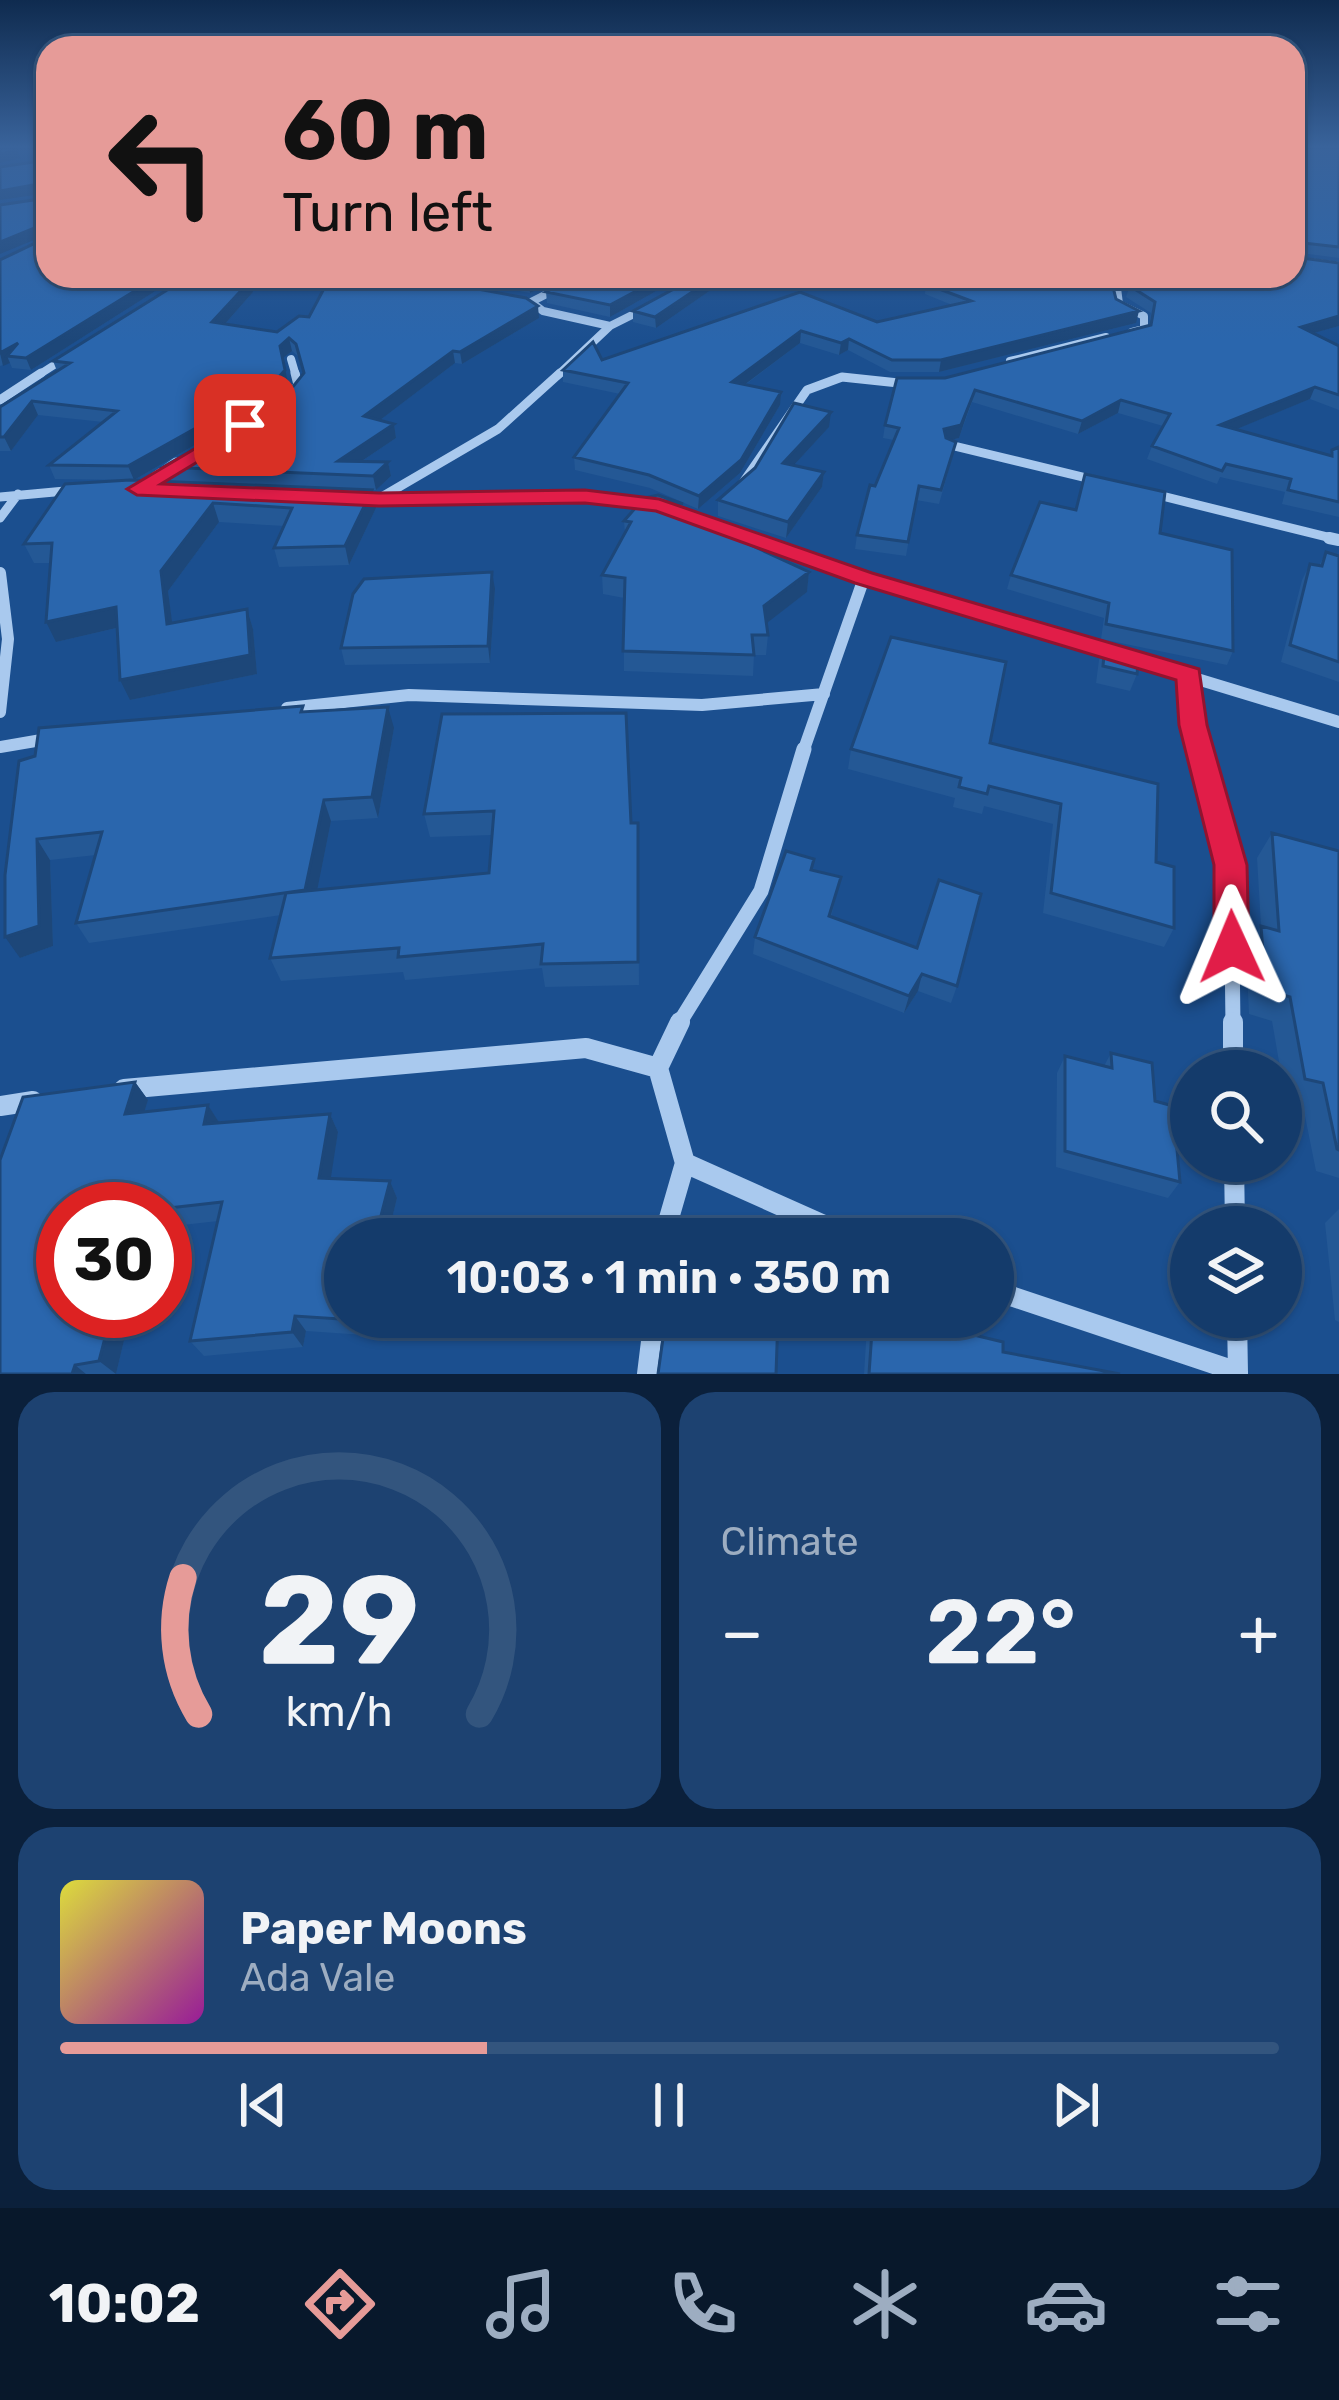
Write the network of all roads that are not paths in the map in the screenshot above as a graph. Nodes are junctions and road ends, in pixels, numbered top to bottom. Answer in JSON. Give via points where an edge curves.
{"nodes":[{"id":1,"x":1305,"y":262,"type":"edge"},
{"id":2,"x":1339,"y":266,"type":"edge"},
{"id":3,"x":177,"y":288,"type":"edge"},
{"id":4,"x":244,"y":288,"type":"edge"},
{"id":5,"x":558,"y":288,"type":"edge"},
{"id":6,"x":1118,"y":288,"type":"joint"},
{"id":7,"x":230,"y":289,"type":"edge"},
{"id":8,"x":1135,"y":290,"type":"edge"},
{"id":9,"x":168,"y":295,"type":"edge"},
{"id":10,"x":515,"y":299,"type":"edge"},
{"id":11,"x":531,"y":302,"type":"junction"},
{"id":12,"x":654,"y":304,"type":"edge"},
{"id":13,"x":610,"y":326,"type":"junction"},
{"id":14,"x":74,"y":352,"type":"edge"},
{"id":15,"x":291,"y":358,"type":"edge"},
{"id":16,"x":993,"y":366,"type":"edge"},
{"id":17,"x":926,"y":383,"type":"edge"},
{"id":18,"x":0,"y":400,"type":"edge"},
{"id":19,"x":280,"y":406,"type":"edge"},
{"id":20,"x":950,"y":445,"type":"edge"},
{"id":21,"x":196,"y":451,"type":"edge"},
{"id":22,"x":1104,"y":482,"type":"edge"},
{"id":23,"x":1126,"y":488,"type":"edge"},
{"id":24,"x":116,"y":489,"type":"edge"},
{"id":25,"x":137,"y":489,"type":"junction"},
{"id":26,"x":94,"y":490,"type":"edge"},
{"id":27,"x":159,"y":490,"type":"edge"},
{"id":28,"x":736,"y":490,"type":"edge"},
{"id":29,"x":18,"y":494,"type":"junction"},
{"id":30,"x":0,"y":497,"type":"edge"},
{"id":31,"x":335,"y":497,"type":"edge"},
{"id":32,"x":379,"y":499,"type":"junction"},
{"id":33,"x":712,"y":510,"type":"dead end"},
{"id":34,"x":0,"y":518,"type":"edge"},
{"id":35,"x":700,"y":520,"type":"junction"},
{"id":36,"x":1339,"y":540,"type":"edge"},
{"id":37,"x":0,"y":573,"type":"edge"},
{"id":38,"x":864,"y":578,"type":"junction"},
{"id":39,"x":1189,"y":675,"type":"junction"},
{"id":40,"x":824,"y":694,"type":"junction"},
{"id":41,"x":270,"y":710,"type":"edge"},
{"id":42,"x":0,"y":712,"type":"edge"},
{"id":43,"x":1339,"y":722,"type":"edge"},
{"id":44,"x":69,"y":735,"type":"edge"},
{"id":45,"x":0,"y":747,"type":"edge"},
{"id":46,"x":1233,"y":1050,"type":"edge"},
{"id":47,"x":658,"y":1067,"type":"junction"},
{"id":48,"x":110,"y":1090,"type":"edge"},
{"id":49,"x":44,"y":1100,"type":"edge"},
{"id":50,"x":0,"y":1106,"type":"edge"},
{"id":51,"x":685,"y":1163,"type":"junction"},
{"id":52,"x":669,"y":1218,"type":"edge"},
{"id":53,"x":808,"y":1218,"type":"edge"},
{"id":54,"x":1014,"y":1297,"type":"edge"},
{"id":55,"x":651,"y":1338,"type":"edge"},
{"id":56,"x":1237,"y":1338,"type":"edge"},
{"id":57,"x":1238,"y":1373,"type":"edge"},
{"id":58,"x":647,"y":1374,"type":"edge"}],
"edges":[{"from":1,"to":2,"type":"street"},
{"from":3,"to":9,"type":"street"},
{"from":4,"to":7,"type":"street"},
{"from":5,"to":11,"type":"street"},
{"from":6,"to":8,"type":"street"},
{"from":6,"to":16,"type":"street","via":[[1119,304],[1144,316],[1144,329]]},
{"from":10,"to":11,"type":"street"},
{"from":11,"to":13,"type":"street"},
{"from":12,"to":13,"type":"street"},
{"from":13,"to":32,"type":"street","via":[[498,428]]},
{"from":14,"to":18,"type":"street"},
{"from":15,"to":19,"type":"street","via":[[298,385]]},
{"from":17,"to":28,"type":"street","via":[[825,381],[783,414]]},
{"from":20,"to":22,"type":"street"},
{"from":21,"to":25,"type":"street"},
{"from":23,"to":36,"type":"street"},
{"from":24,"to":25,"type":"street"},
{"from":25,"to":27,"type":"street"},
{"from":26,"to":29,"type":"street"},
{"from":29,"to":30,"type":"street"},
{"from":29,"to":34,"type":"street"},
{"from":31,"to":32,"type":"street"},
{"from":32,"to":35,"type":"street","via":[[603,498]]},
{"from":33,"to":35,"type":"street"},
{"from":35,"to":38,"type":"street"},
{"from":37,"to":42,"type":"street","via":[[8,639]]},
{"from":38,"to":39,"type":"street"},
{"from":38,"to":40,"type":"street"},
{"from":39,"to":43,"type":"street"},
{"from":39,"to":46,"type":"street","via":[[1193,725],[1231,865]]},
{"from":40,"to":41,"type":"street","via":[[702,705],[409,695]]},
{"from":40,"to":47,"type":"street","via":[[761,891]]},
{"from":44,"to":45,"type":"street"},
{"from":47,"to":48,"type":"street","via":[[586,1048]]},
{"from":47,"to":51,"type":"street"},
{"from":49,"to":50,"type":"street"},
{"from":51,"to":52,"type":"street"},
{"from":51,"to":53,"type":"street"},
{"from":54,"to":57,"type":"street"},
{"from":55,"to":58,"type":"street"},
{"from":56,"to":57,"type":"street"}]}
